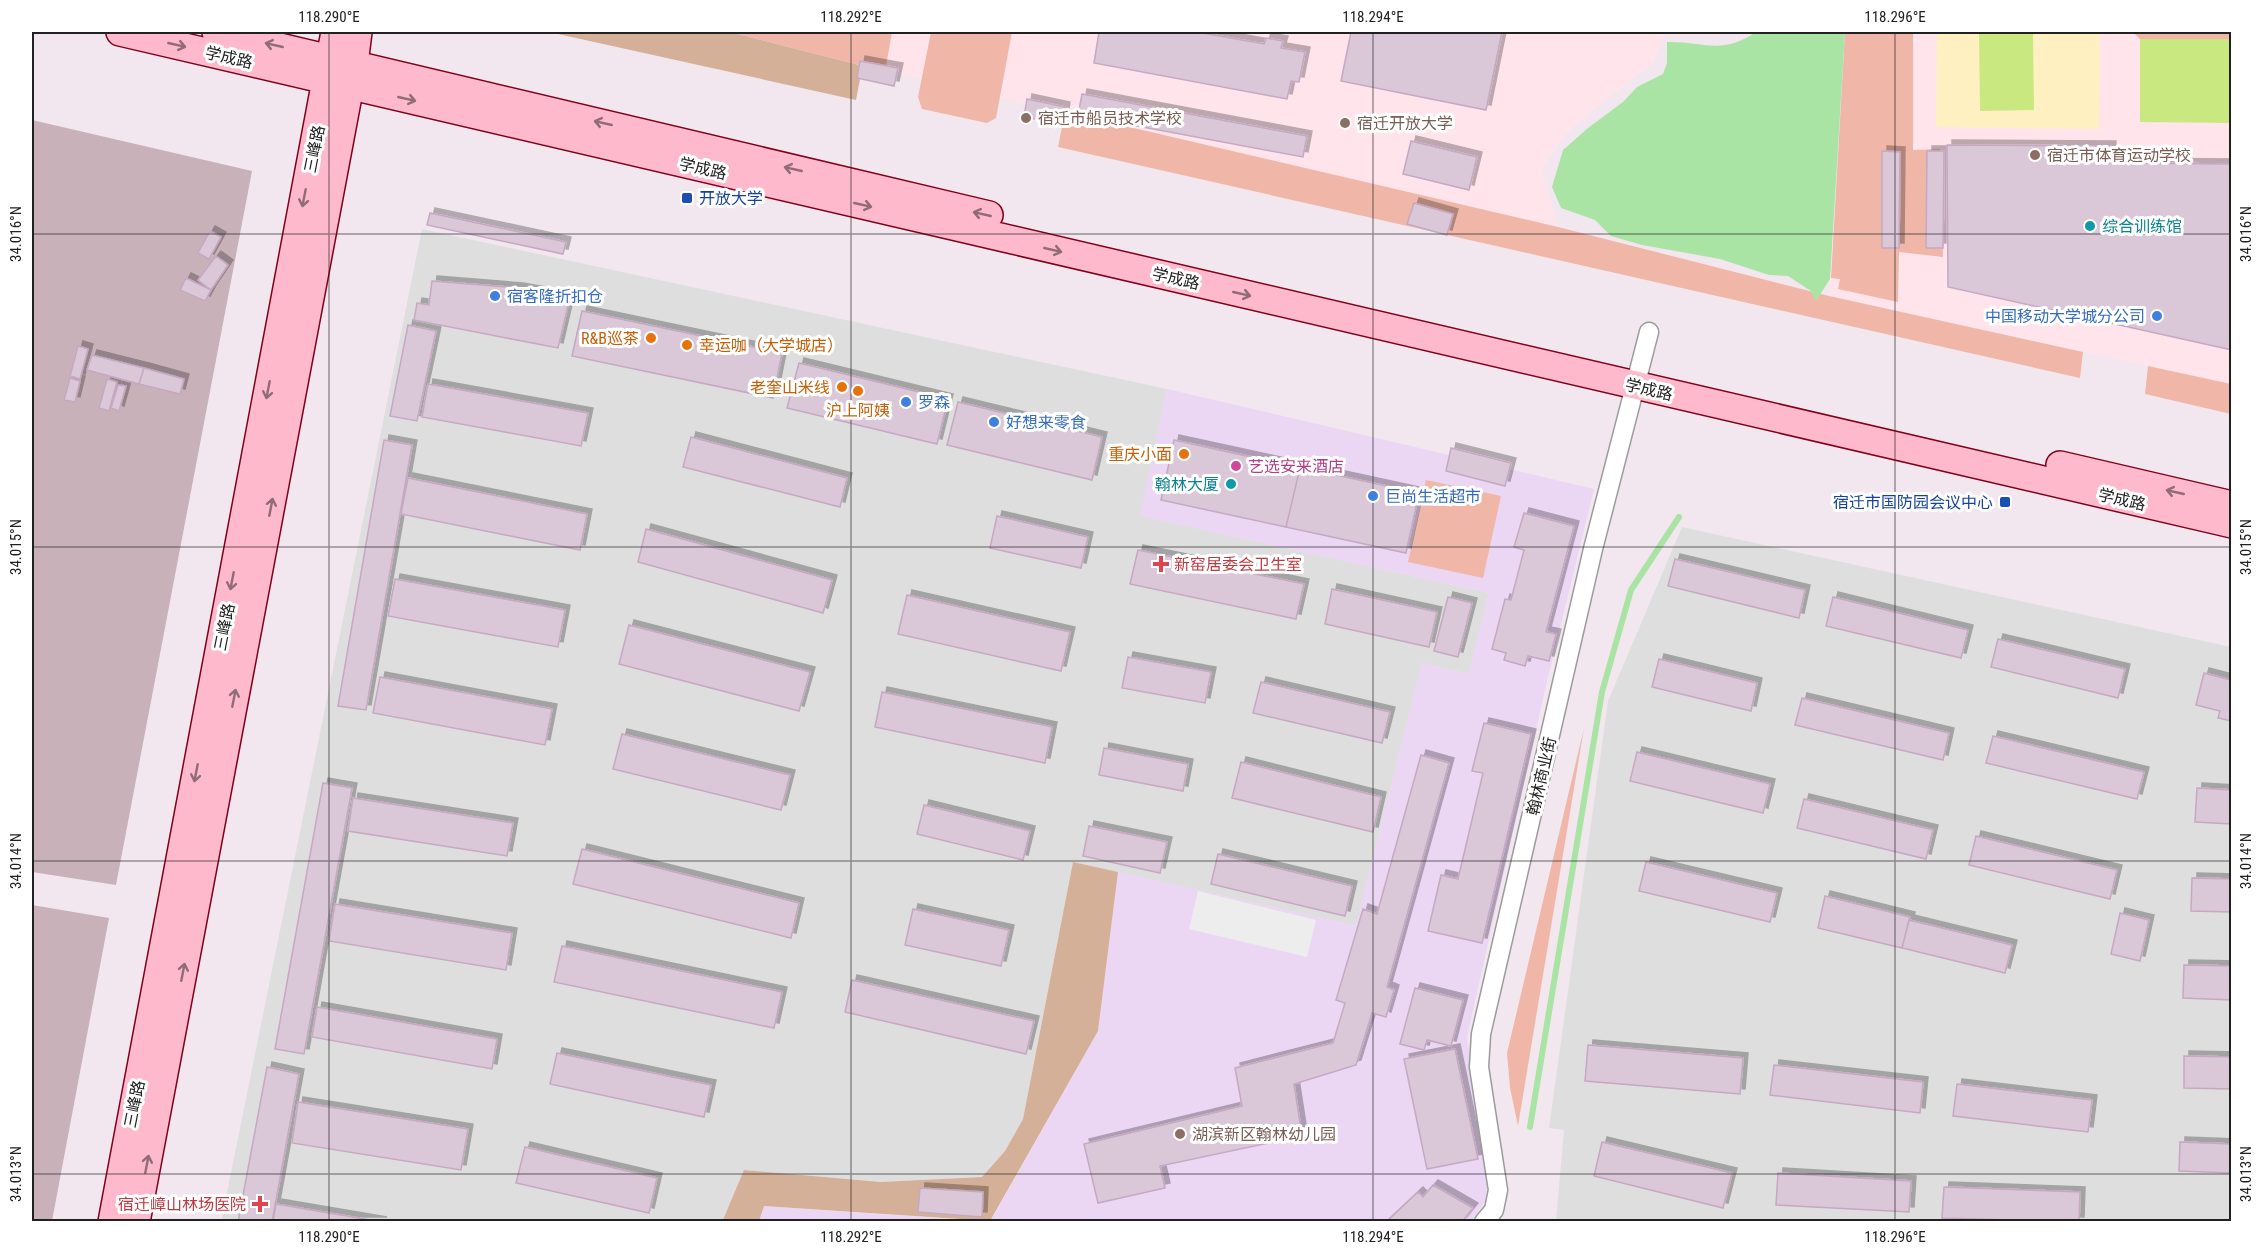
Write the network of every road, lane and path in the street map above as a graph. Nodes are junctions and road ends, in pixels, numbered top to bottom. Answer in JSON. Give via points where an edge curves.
{"nodes":[{"id":1,"x":120,"y":32,"type":"edge"},
{"id":2,"x":216,"y":32,"type":"edge"},
{"id":3,"x":335,"y":32,"type":"edge"},
{"id":4,"x":358,"y":32,"type":"edge"},
{"id":5,"x":340,"y":72,"type":"junction"},
{"id":6,"x":1649,"y":332,"type":"dead end"},
{"id":7,"x":1637,"y":376,"type":"junction"},
{"id":8,"x":2232,"y":505,"type":"edge"},
{"id":9,"x":2232,"y":524,"type":"edge"},
{"id":10,"x":112,"y":1221,"type":"edge"},
{"id":11,"x":136,"y":1221,"type":"edge"},
{"id":12,"x":1484,"y":1221,"type":"edge"}],
"edges":[{"from":1,"to":5,"type":"main road","name":"学成路","one_way":true},
{"from":5,"to":2,"type":"main road","name":"学成路","one_way":true},
{"from":3,"to":5,"type":"main road","name":"三峰路"},
{"from":4,"to":5,"type":"main road","name":"三峰路"},
{"from":5,"to":7,"type":"main road","name":"学成路","via":[[1026,225]]},
{"from":5,"to":10,"type":"main road","name":"三峰路","one_way":true},
{"from":11,"to":5,"type":"main road","name":"三峰路","one_way":true},
{"from":6,"to":7,"type":"street","name":"翰林商业街"},
{"from":8,"to":7,"type":"main road","name":"学成路","one_way":true},
{"from":7,"to":9,"type":"main road","name":"学成路"},
{"from":7,"to":12,"type":"street","name":"翰林商业街","via":[[1480,1034],[1479,1067],[1498,1190],[1494,1210]]}]}
